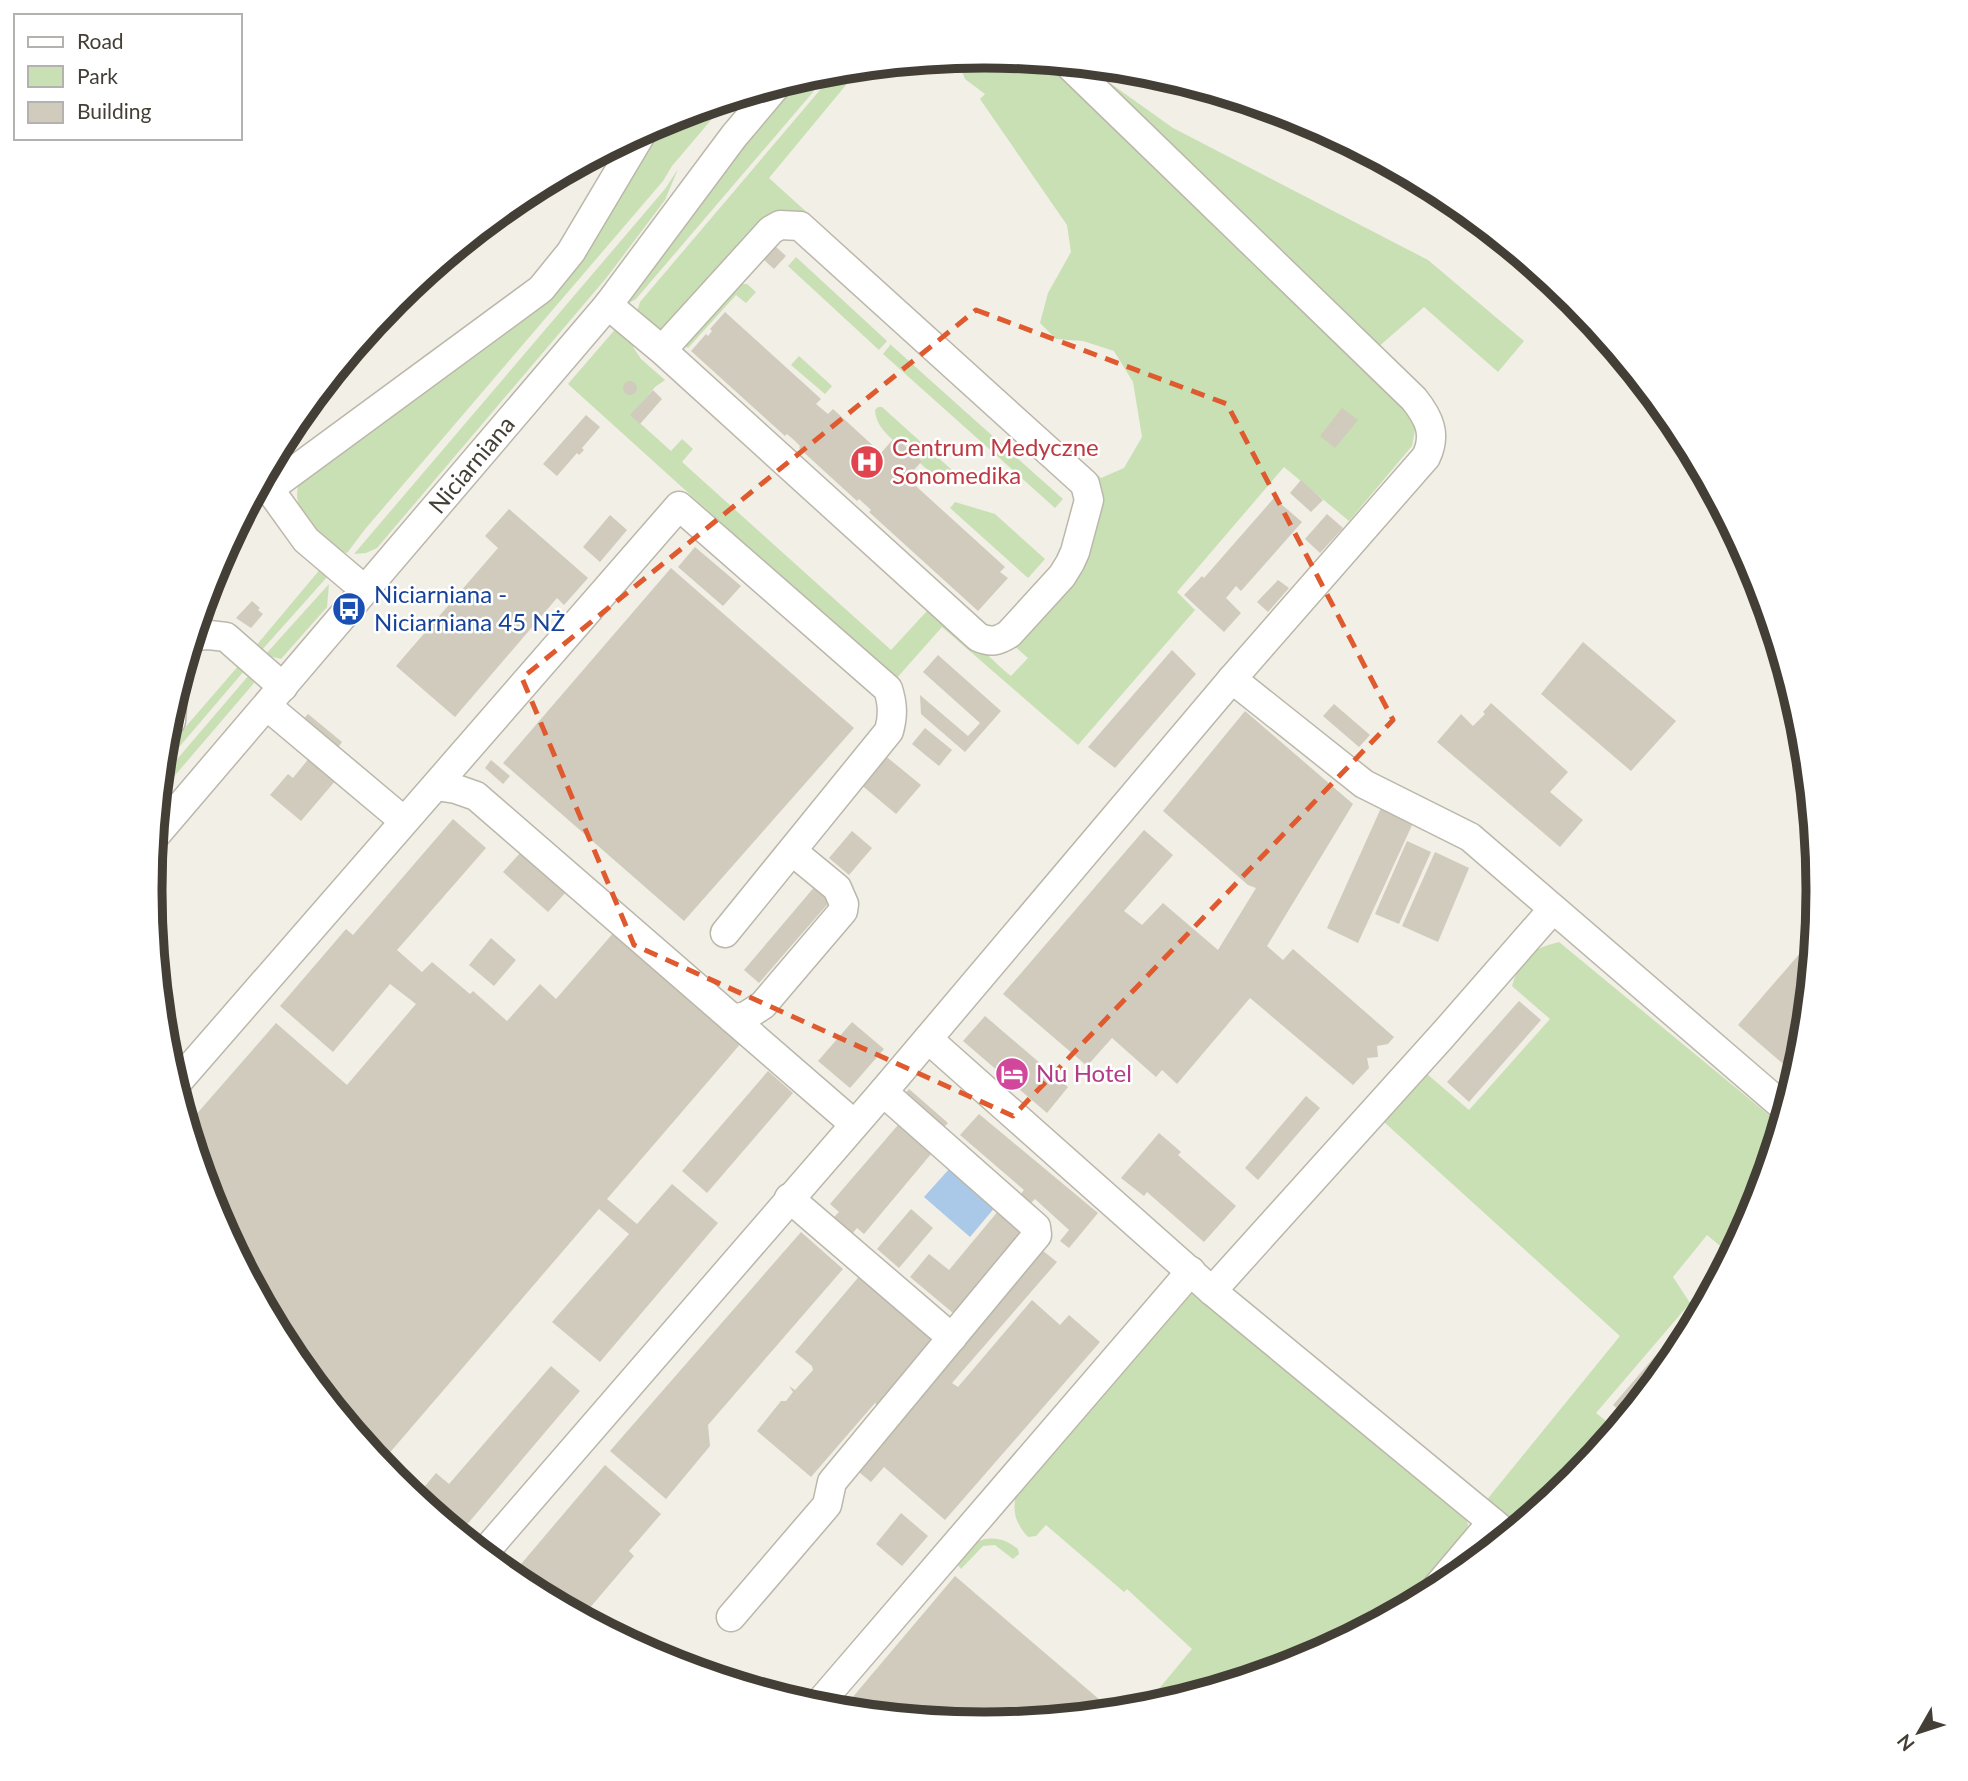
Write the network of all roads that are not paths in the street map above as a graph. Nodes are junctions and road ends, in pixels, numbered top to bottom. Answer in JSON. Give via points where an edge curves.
{"nodes":[{"id":1,"x":1078,"y":74,"type":"edge"},
{"id":2,"x":750,"y":102,"type":"edge"},
{"id":3,"x":634,"y":147,"type":"edge"},
{"id":4,"x":608,"y":305,"type":"junction"},
{"id":5,"x":662,"y":349,"type":"junction"},
{"id":6,"x":271,"y":480,"type":"edge"},
{"id":7,"x":268,"y":487,"type":"edge"},
{"id":8,"x":365,"y":590,"type":"junction"},
{"id":9,"x":203,"y":635,"type":"edge"},
{"id":10,"x":1232,"y":679,"type":"junction"},
{"id":11,"x":275,"y":696,"type":"junction"},
{"id":12,"x":436,"y":786,"type":"junction"},
{"id":13,"x":404,"y":821,"type":"junction"},
{"id":14,"x":165,"y":824,"type":"edge"},
{"id":15,"x":792,"y":851,"type":"junction"},
{"id":16,"x":1553,"y":909,"type":"junction"},
{"id":17,"x":725,"y":933,"type":"dead end"},
{"id":18,"x":733,"y":1019,"type":"junction"},
{"id":19,"x":928,"y":1039,"type":"junction"},
{"id":20,"x":184,"y":1075,"type":"edge"},
{"id":21,"x":883,"y":1092,"type":"junction"},
{"id":22,"x":1778,"y":1102,"type":"edge"},
{"id":23,"x":855,"y":1124,"type":"junction"},
{"id":24,"x":789,"y":1198,"type":"junction"},
{"id":25,"x":1191,"y":1271,"type":"junction"},
{"id":26,"x":1213,"y":1291,"type":"junction"},
{"id":27,"x":952,"y":1338,"type":"junction"},
{"id":28,"x":1500,"y":1529,"type":"edge"},
{"id":29,"x":1486,"y":1542,"type":"edge"},
{"id":30,"x":489,"y":1547,"type":"edge"},
{"id":31,"x":731,"y":1617,"type":"dead end"},
{"id":32,"x":825,"y":1697,"type":"edge"}],
"edges":[{"from":1,"to":10,"type":"street","via":[[1414,400],[1432,430],[1426,457]]},
{"from":2,"to":4,"type":"street","name":"Niciarniana","via":[[734,136]]},
{"from":3,"to":6,"type":"street","via":[[571,252],[541,289]]},
{"from":4,"to":5,"type":"street"},
{"from":4,"to":8,"type":"street","name":"Niciarniana"},
{"from":5,"to":5,"type":"street","via":[[978,637],[988,642],[1009,634],[1070,563],[1089,500],[1081,478],[800,226],[780,225],[771,230]]},
{"from":7,"to":8,"type":"street","via":[[306,540]]},
{"from":8,"to":11,"type":"street","name":"Niciarniana"},
{"from":9,"to":11,"type":"street","via":[[226,637]]},
{"from":10,"to":16,"type":"street","via":[[1364,785],[1470,838]]},
{"from":10,"to":19,"type":"street"},
{"from":11,"to":13,"type":"street"},
{"from":11,"to":14,"type":"street","name":"Niciarniana"},
{"from":12,"to":13,"type":"street"},
{"from":12,"to":15,"type":"street","via":[[679,506],[888,689],[892,701],[889,731]]},
{"from":12,"to":18,"type":"street","via":[[476,796]]},
{"from":13,"to":20,"type":"street"},
{"from":15,"to":17,"type":"street"},
{"from":15,"to":18,"type":"street","via":[[836,888],[845,904],[763,1005]]},
{"from":16,"to":22,"type":"street"},
{"from":16,"to":26,"type":"street"},
{"from":18,"to":23,"type":"street"},
{"from":19,"to":21,"type":"street"},
{"from":19,"to":25,"type":"street"},
{"from":21,"to":23,"type":"street"},
{"from":21,"to":27,"type":"street","via":[[1037,1227],[1032,1242]]},
{"from":23,"to":24,"type":"street"},
{"from":24,"to":27,"type":"street"},
{"from":24,"to":30,"type":"street"},
{"from":25,"to":26,"type":"street"},
{"from":25,"to":32,"type":"street"},
{"from":26,"to":28,"type":"street"},
{"from":27,"to":31,"type":"street","via":[[832,1482],[827,1505]]},
{"from":28,"to":29,"type":"street"}]}
